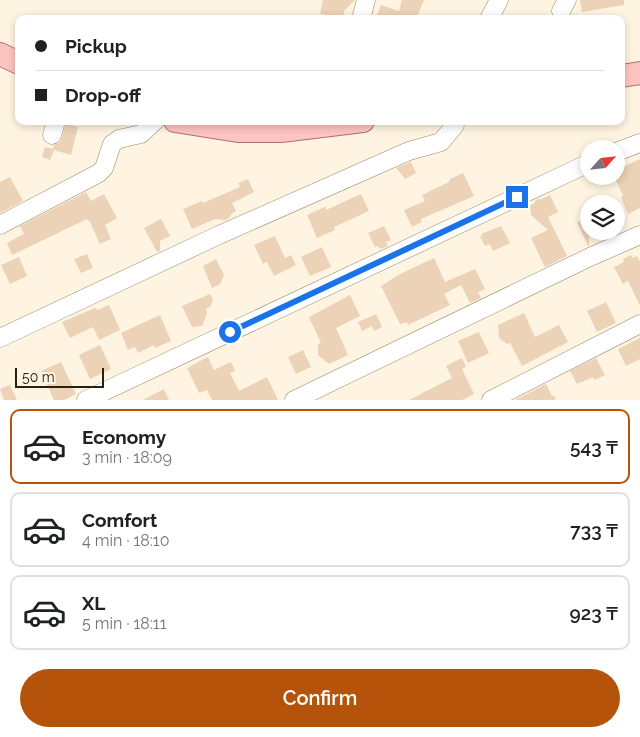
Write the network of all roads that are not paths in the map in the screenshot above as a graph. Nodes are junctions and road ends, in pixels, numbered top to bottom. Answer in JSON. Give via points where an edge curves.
{"nodes":[{"id":1,"x":366,"y":0,"type":"edge"},
{"id":2,"x":499,"y":0,"type":"edge"},
{"id":3,"x":362,"y":15,"type":"edge"},
{"id":4,"x":491,"y":15,"type":"edge"},
{"id":5,"x":0,"y":54,"type":"edge"},
{"id":6,"x":15,"y":61,"type":"edge"},
{"id":7,"x":640,"y":72,"type":"edge"},
{"id":8,"x":625,"y":75,"type":"edge"},
{"id":9,"x":150,"y":125,"type":"edge"},
{"id":10,"x":200,"y":125,"type":"edge"},
{"id":11,"x":330,"y":125,"type":"edge"},
{"id":12,"x":455,"y":125,"type":"dead end"},
{"id":13,"x":640,"y":143,"type":"edge"},
{"id":14,"x":625,"y":149,"type":"edge"},
{"id":15,"x":580,"y":168,"type":"edge"},
{"id":16,"x":0,"y":225,"type":"edge"},
{"id":17,"x":640,"y":235,"type":"edge"},
{"id":18,"x":640,"y":324,"type":"edge"},
{"id":19,"x":0,"y":338,"type":"edge"},
{"id":20,"x":86,"y":400,"type":"edge"},
{"id":21,"x":294,"y":400,"type":"edge"},
{"id":22,"x":491,"y":400,"type":"edge"}],
"edges":[{"from":1,"to":3,"type":"street"},
{"from":2,"to":4,"type":"street"},
{"from":5,"to":6,"type":"main road"},
{"from":7,"to":8,"type":"main road"},
{"from":9,"to":16,"type":"street","via":[[141,134],[119,138],[112,144],[104,168],[99,173]]},
{"from":10,"to":11,"type":"main road","via":[[238,131],[281,131]]},
{"from":12,"to":19,"type":"street","via":[[441,142],[408,151]]},
{"from":13,"to":14,"type":"street"},
{"from":15,"to":20,"type":"street"},
{"from":17,"to":21,"type":"street"},
{"from":18,"to":22,"type":"street"}]}
